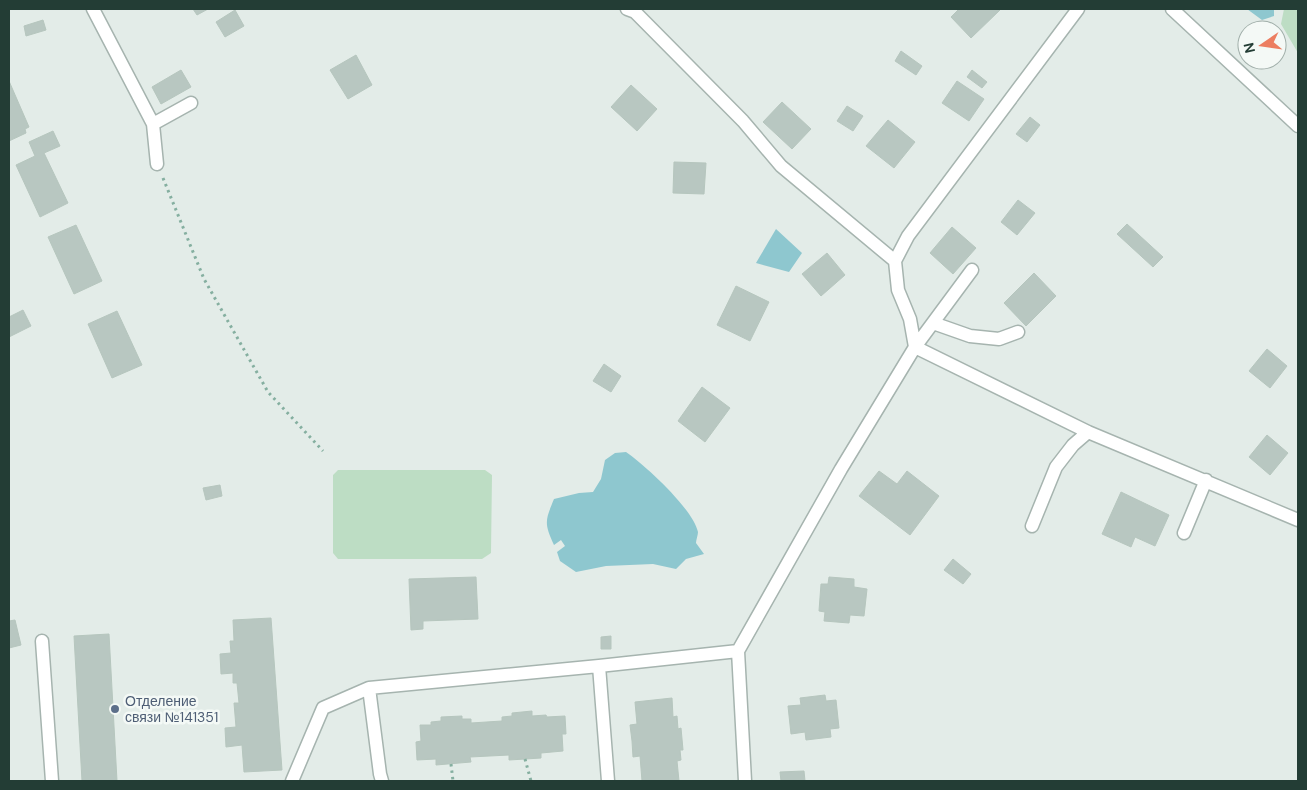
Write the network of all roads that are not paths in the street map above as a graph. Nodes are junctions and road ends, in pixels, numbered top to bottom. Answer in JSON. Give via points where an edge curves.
{"nodes":[{"id":1,"x":93,"y":9,"type":"edge"},
{"id":2,"x":627,"y":9,"type":"edge"},
{"id":3,"x":1078,"y":9,"type":"edge"},
{"id":4,"x":1172,"y":9,"type":"edge"},
{"id":5,"x":190,"y":103,"type":"dead end"},
{"id":6,"x":153,"y":124,"type":"junction"},
{"id":7,"x":1298,"y":126,"type":"edge"},
{"id":8,"x":157,"y":164,"type":"road end"},
{"id":9,"x":895,"y":261,"type":"junction"},
{"id":10,"x":972,"y":270,"type":"dead end"},
{"id":11,"x":933,"y":323,"type":"junction"},
{"id":12,"x":1018,"y":332,"type":"dead end"},
{"id":13,"x":915,"y":347,"type":"junction"},
{"id":14,"x":1088,"y":432,"type":"junction"},
{"id":15,"x":1206,"y":480,"type":"junction"},
{"id":16,"x":1298,"y":520,"type":"edge"},
{"id":17,"x":1032,"y":526,"type":"dead end"},
{"id":18,"x":1184,"y":533,"type":"dead end"},
{"id":19,"x":42,"y":641,"type":"dead end"},
{"id":20,"x":738,"y":650,"type":"junction"},
{"id":21,"x":599,"y":666,"type":"junction"},
{"id":22,"x":369,"y":688,"type":"junction"},
{"id":23,"x":52,"y":781,"type":"edge"},
{"id":24,"x":292,"y":781,"type":"edge"},
{"id":25,"x":382,"y":781,"type":"edge"},
{"id":26,"x":608,"y":781,"type":"edge"},
{"id":27,"x":745,"y":781,"type":"edge"}],
"edges":[{"from":1,"to":6,"type":"lane"},
{"from":2,"to":9,"type":"lane","via":[[634,12],[743,121],[781,166]]},
{"from":3,"to":9,"type":"lane","via":[[908,236]]},
{"from":4,"to":7,"type":"lane"},
{"from":5,"to":6,"type":"lane"},
{"from":6,"to":8,"type":"lane"},
{"from":9,"to":13,"type":"lane","via":[[898,290],[910,319]]},
{"from":10,"to":11,"type":"lane"},
{"from":11,"to":12,"type":"lane","via":[[970,336],[999,339]]},
{"from":11,"to":13,"type":"lane"},
{"from":13,"to":14,"type":"lane"},
{"from":13,"to":20,"type":"lane"},
{"from":14,"to":15,"type":"lane"},
{"from":14,"to":17,"type":"lane","via":[[1073,444],[1056,467]]},
{"from":15,"to":16,"type":"lane"},
{"from":15,"to":18,"type":"lane"},
{"from":19,"to":23,"type":"lane"},
{"from":20,"to":21,"type":"lane"},
{"from":20,"to":27,"type":"lane"},
{"from":21,"to":22,"type":"lane"},
{"from":21,"to":26,"type":"lane"},
{"from":22,"to":24,"type":"lane","via":[[323,708]]},
{"from":22,"to":25,"type":"lane"}]}
